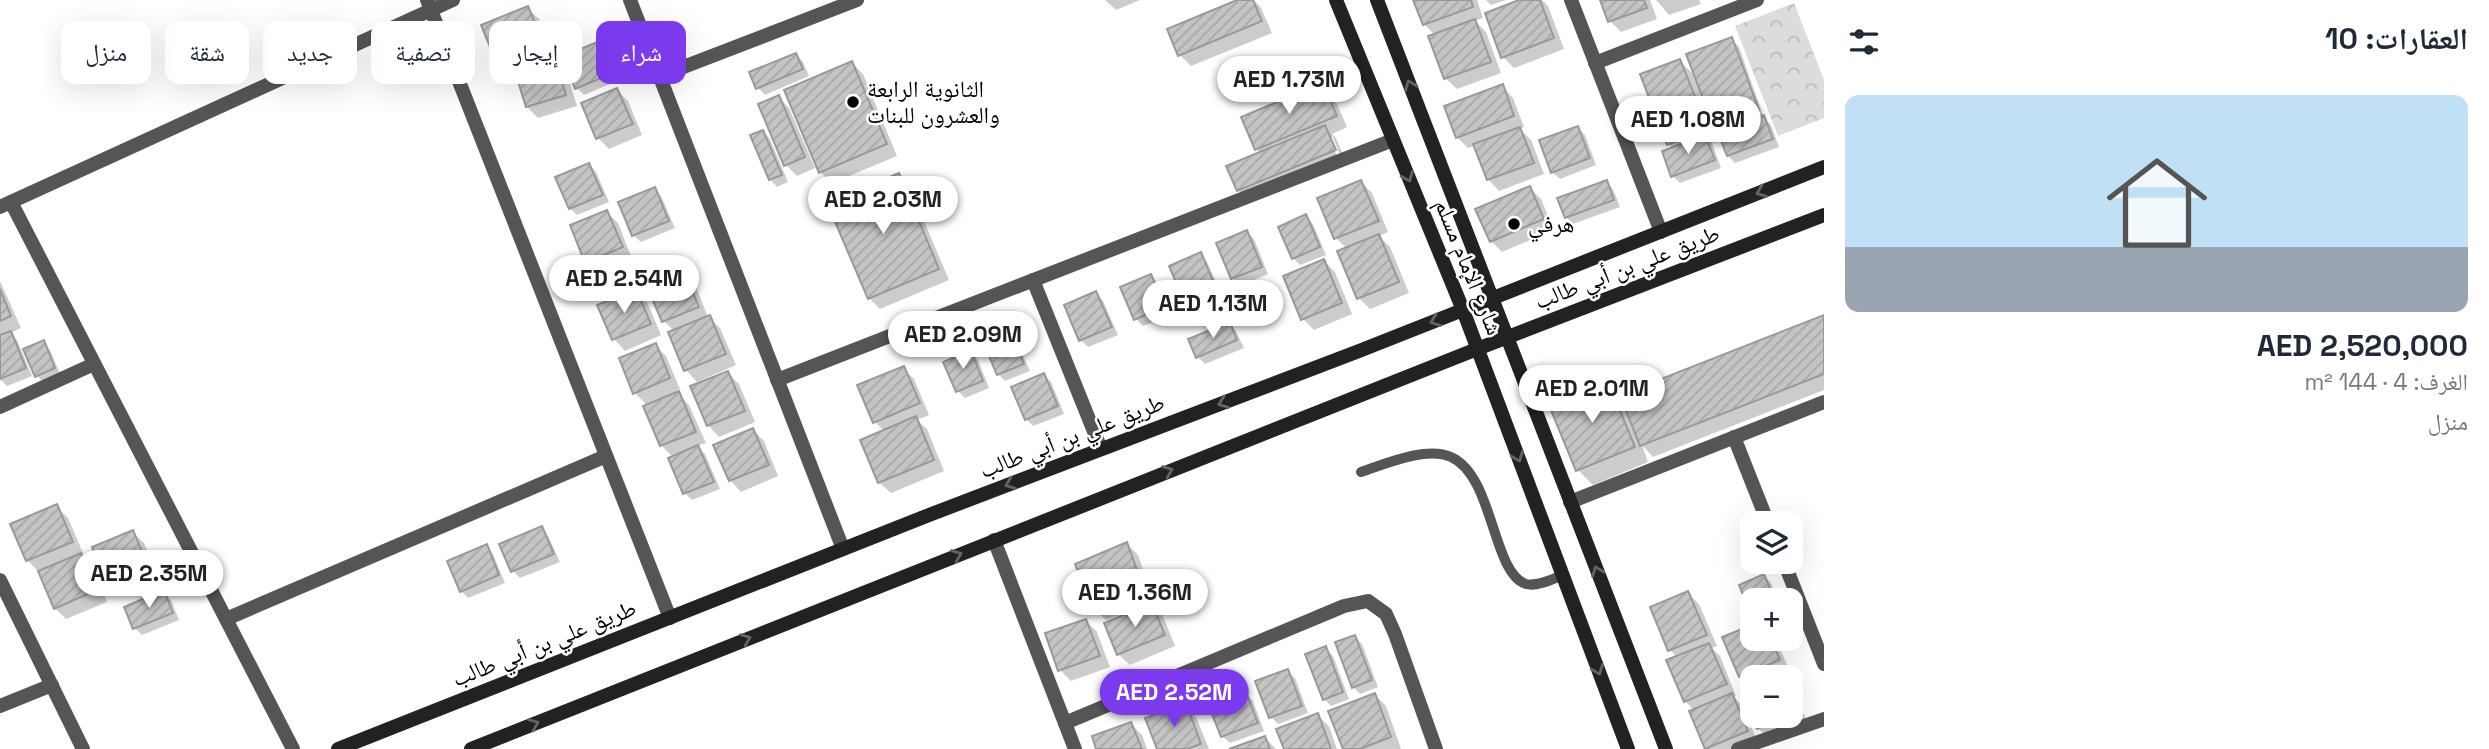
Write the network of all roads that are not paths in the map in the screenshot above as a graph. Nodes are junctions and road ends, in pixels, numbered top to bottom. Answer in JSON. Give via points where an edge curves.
{"nodes":[{"id":1,"x":453,"y":0,"type":"edge"},
{"id":2,"x":630,"y":0,"type":"edge"},
{"id":3,"x":857,"y":0,"type":"edge"},
{"id":4,"x":1336,"y":0,"type":"edge"},
{"id":5,"x":1377,"y":0,"type":"edge"},
{"id":6,"x":1571,"y":0,"type":"edge"},
{"id":7,"x":1758,"y":0,"type":"edge"},
{"id":8,"x":429,"y":4,"type":"edge"},
{"id":9,"x":1731,"y":5,"type":"edge"},
{"id":10,"x":638,"y":21,"type":"edge"},
{"id":11,"x":1595,"y":63,"type":"junction"},
{"id":12,"x":686,"y":66,"type":"edge"},
{"id":13,"x":663,"y":84,"type":"edge"},
{"id":14,"x":1393,"y":140,"type":"junction"},
{"id":15,"x":1824,"y":167,"type":"edge"},
{"id":16,"x":6,"y":204,"type":"edge"},
{"id":17,"x":1824,"y":215,"type":"edge"},
{"id":18,"x":1661,"y":232,"type":"junction"},
{"id":19,"x":1034,"y":280,"type":"junction"},
{"id":20,"x":1492,"y":298,"type":"junction"},
{"id":21,"x":1463,"y":310,"type":"junction"},
{"id":22,"x":1506,"y":339,"type":"junction"},
{"id":23,"x":1478,"y":349,"type":"junction"},
{"id":24,"x":94,"y":363,"type":"junction"},
{"id":25,"x":777,"y":380,"type":"junction"},
{"id":26,"x":1824,"y":402,"type":"edge"},
{"id":27,"x":0,"y":407,"type":"edge"},
{"id":28,"x":1734,"y":437,"type":"junction"},
{"id":29,"x":1101,"y":449,"type":"junction"},
{"id":30,"x":606,"y":456,"type":"junction"},
{"id":31,"x":1361,"y":472,"type":"dead end"},
{"id":32,"x":1570,"y":502,"type":"junction"},
{"id":33,"x":1763,"y":511,"type":"edge"},
{"id":34,"x":995,"y":540,"type":"junction"},
{"id":35,"x":843,"y":549,"type":"junction"},
{"id":36,"x":1789,"y":574,"type":"edge"},
{"id":37,"x":1563,"y":575,"type":"junction"},
{"id":38,"x":0,"y":580,"type":"edge"},
{"id":39,"x":670,"y":618,"type":"junction"},
{"id":40,"x":226,"y":619,"type":"junction"},
{"id":41,"x":1824,"y":664,"type":"edge"},
{"id":42,"x":52,"y":685,"type":"junction"},
{"id":43,"x":0,"y":706,"type":"edge"},
{"id":44,"x":1824,"y":719,"type":"edge"},
{"id":45,"x":1065,"y":723,"type":"junction"},
{"id":46,"x":493,"y":745,"type":"edge"},
{"id":47,"x":83,"y":749,"type":"edge"},
{"id":48,"x":293,"y":749,"type":"edge"},
{"id":49,"x":338,"y":749,"type":"edge"},
{"id":50,"x":471,"y":749,"type":"edge"},
{"id":51,"x":1075,"y":749,"type":"edge"},
{"id":52,"x":1436,"y":749,"type":"edge"},
{"id":53,"x":1628,"y":749,"type":"edge"},
{"id":54,"x":1666,"y":749,"type":"edge"},
{"id":55,"x":1738,"y":749,"type":"edge"}],
"edges":[{"from":1,"to":8,"type":"street"},
{"from":2,"to":10,"type":"street"},
{"from":3,"to":12,"type":"street"},
{"from":4,"to":14,"type":"main road","name":"شارع الإمام مسلم"},
{"from":20,"to":5,"type":"main road","name":"شارع الإمام مسلم","one_way":true},
{"from":6,"to":11,"type":"street"},
{"from":7,"to":9,"type":"street"},
{"from":8,"to":16,"type":"street"},
{"from":8,"to":30,"type":"street"},
{"from":9,"to":11,"type":"street"},
{"from":11,"to":18,"type":"street"},
{"from":13,"to":25,"type":"street"},
{"from":14,"to":19,"type":"street"},
{"from":14,"to":21,"type":"main road","name":"شارع الإمام مسلم","one_way":true},
{"from":15,"to":18,"type":"main road","name":"طريق علي بن أبي طالب","one_way":true},
{"from":16,"to":24,"type":"street"},
{"from":17,"to":22,"type":"main road","name":"طريق علي بن أبي طالب"},
{"from":18,"to":20,"type":"main road","name":"طريق علي بن أبي طالب"},
{"from":19,"to":25,"type":"street"},
{"from":19,"to":29,"type":"street"},
{"from":20,"to":21,"type":"main road","name":"طريق علي بن أبي طالب"},
{"from":20,"to":22,"type":"main road","name":"شارع الإمام مسلم"},
{"from":21,"to":23,"type":"main road","name":"شارع الإمام مسلم"},
{"from":21,"to":29,"type":"main road","name":"طريق علي بن أبي طالب","one_way":true},
{"from":22,"to":23,"type":"main road","name":"طريق علي بن أبي طالب"},
{"from":22,"to":32,"type":"main road","name":"شارع الإمام مسلم"},
{"from":34,"to":23,"type":"main road","name":"طريق علي بن أبي طالب","one_way":true},
{"from":23,"to":37,"type":"main road","name":"شارع الإمام مسلم","one_way":true},
{"from":24,"to":27,"type":"street"},
{"from":24,"to":40,"type":"street"},
{"from":25,"to":35,"type":"street"},
{"from":26,"to":28,"type":"street"},
{"from":28,"to":32,"type":"street"},
{"from":28,"to":33,"type":"street"},
{"from":29,"to":35,"type":"main road","name":"طريق علي بن أبي طالب","one_way":true},
{"from":30,"to":39,"type":"street"},
{"from":30,"to":40,"type":"street"},
{"from":31,"to":37,"type":"lane","via":[[1427,454],[1451,457],[1471,474],[1513,575],[1527,584]]},
{"from":54,"to":32,"type":"main road","name":"شارع الإمام مسلم","one_way":true},
{"from":34,"to":45,"type":"street"},
{"from":46,"to":34,"type":"main road","name":"طريق علي بن أبي طالب","one_way":true},
{"from":35,"to":39,"type":"main road","name":"طريق علي بن أبي طالب"},
{"from":36,"to":41,"type":"street"},
{"from":37,"to":53,"type":"main road","name":"شارع الإمام مسلم","one_way":true},
{"from":38,"to":42,"type":"street"},
{"from":39,"to":49,"type":"main road","name":"طريق علي بن أبي طالب"},
{"from":40,"to":48,"type":"street"},
{"from":42,"to":43,"type":"street"},
{"from":42,"to":47,"type":"street"},
{"from":44,"to":55,"type":"street"},
{"from":45,"to":51,"type":"street"},
{"from":45,"to":52,"type":"street","via":[[1344,606],[1368,601],[1386,614]]},
{"from":46,"to":50,"type":"main road","name":"طريق علي بن أبي طالب"}]}
